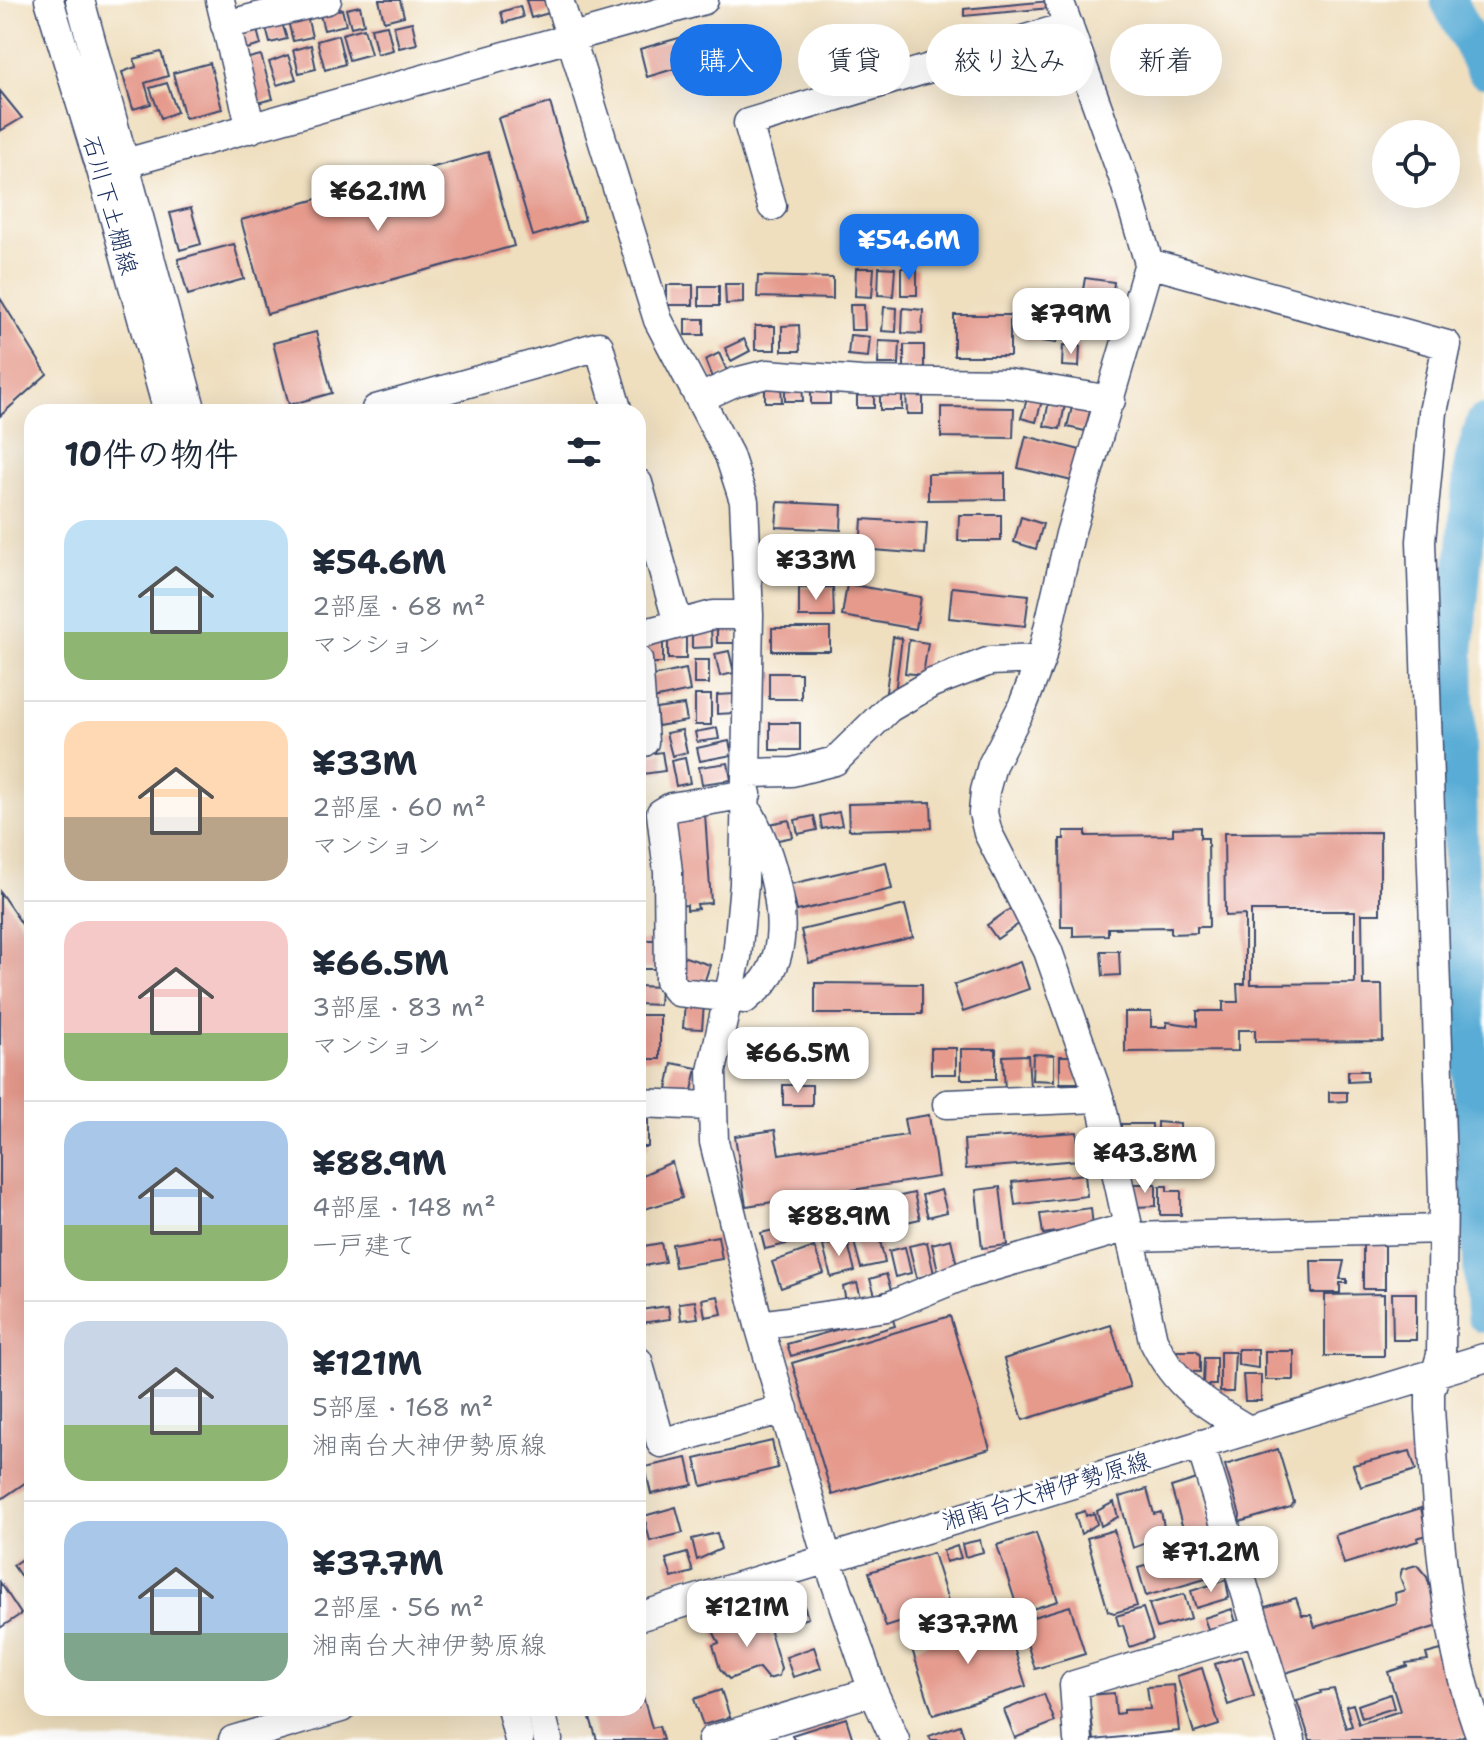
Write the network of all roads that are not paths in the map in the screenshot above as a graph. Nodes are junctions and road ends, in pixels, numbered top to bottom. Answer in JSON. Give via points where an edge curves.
{"nodes":[{"id":1,"x":49,"y":0,"type":"edge"},
{"id":2,"x":80,"y":0,"type":"edge"},
{"id":3,"x":327,"y":0,"type":"edge"},
{"id":4,"x":559,"y":0,"type":"edge"},
{"id":5,"x":704,"y":0,"type":"edge"},
{"id":6,"x":222,"y":12,"type":"edge"},
{"id":7,"x":1064,"y":13,"type":"edge"},
{"id":8,"x":572,"y":40,"type":"junction"},
{"id":9,"x":251,"y":129,"type":"junction"},
{"id":10,"x":114,"y":167,"type":"junction"},
{"id":11,"x":772,"y":206,"type":"dead end"},
{"id":12,"x":1149,"y":263,"type":"junction"},
{"id":13,"x":700,"y":398,"type":"junction"},
{"id":14,"x":1111,"y":400,"type":"junction"},
{"id":15,"x":166,"y":404,"type":"edge"},
{"id":16,"x":189,"y":404,"type":"edge"},
{"id":17,"x":394,"y":404,"type":"edge"},
{"id":18,"x":616,"y":404,"type":"edge"},
{"id":19,"x":646,"y":534,"type":"edge"},
{"id":20,"x":749,"y":615,"type":"junction"},
{"id":21,"x":678,"y":623,"type":"junction"},
{"id":22,"x":646,"y":632,"type":"edge"},
{"id":23,"x":1041,"y":659,"type":"junction"},
{"id":24,"x":747,"y":792,"type":"junction"},
{"id":25,"x":728,"y":1000,"type":"junction"},
{"id":26,"x":1099,"y":1098,"type":"junction"},
{"id":27,"x":646,"y":1103,"type":"edge"},
{"id":28,"x":947,"y":1104,"type":"dead end"},
{"id":29,"x":710,"y":1106,"type":"junction"},
{"id":30,"x":1442,"y":1229,"type":"junction"},
{"id":31,"x":1129,"y":1232,"type":"junction"},
{"id":32,"x":759,"y":1325,"type":"junction"},
{"id":33,"x":1484,"y":1358,"type":"edge"},
{"id":34,"x":1445,"y":1369,"type":"junction"},
{"id":35,"x":646,"y":1390,"type":"edge"},
{"id":36,"x":784,"y":1409,"type":"junction"},
{"id":37,"x":1247,"y":1429,"type":"junction"},
{"id":38,"x":1200,"y":1444,"type":"junction"},
{"id":39,"x":827,"y":1558,"type":"junction"},
{"id":40,"x":646,"y":1615,"type":"edge"},
{"id":41,"x":1257,"y":1630,"type":"junction"},
{"id":42,"x":873,"y":1691,"type":"junction"},
{"id":43,"x":314,"y":1716,"type":"edge"},
{"id":44,"x":513,"y":1716,"type":"edge"},
{"id":45,"x":542,"y":1716,"type":"edge"},
{"id":46,"x":233,"y":1740,"type":"edge"},
{"id":47,"x":519,"y":1740,"type":"edge"},
{"id":48,"x":548,"y":1740,"type":"edge"},
{"id":49,"x":712,"y":1740,"type":"edge"},
{"id":50,"x":895,"y":1740,"type":"edge"},
{"id":51,"x":1078,"y":1740,"type":"edge"},
{"id":52,"x":1291,"y":1740,"type":"edge"},
{"id":53,"x":1482,"y":1740,"type":"edge"}],
"edges":[{"from":1,"to":10,"type":"street","name":"石川下土棚線"},
{"from":2,"to":10,"type":"street","name":"石川下土棚線"},
{"from":3,"to":6,"type":"street"},
{"from":4,"to":8,"type":"street"},
{"from":5,"to":8,"type":"street"},
{"from":6,"to":9,"type":"street"},
{"from":7,"to":11,"type":"street","via":[[748,123]]},
{"from":7,"to":12,"type":"street"},
{"from":8,"to":9,"type":"street"},
{"from":8,"to":13,"type":"street","via":[[658,320]]},
{"from":9,"to":10,"type":"street"},
{"from":10,"to":15,"type":"street","name":"石川下土棚線"},
{"from":10,"to":16,"type":"street","name":"石川下土棚線"},
{"from":12,"to":14,"type":"street"},
{"from":12,"to":30,"type":"street","via":[[1447,345],[1433,412],[1421,541]]},
{"from":13,"to":14,"type":"street","via":[[767,374],[1007,383]]},
{"from":13,"to":20,"type":"street","via":[[729,455],[744,501]]},
{"from":14,"to":23,"type":"street","via":[[1070,534]]},
{"from":17,"to":18,"type":"street","via":[[599,346]]},
{"from":19,"to":21,"type":"street"},
{"from":20,"to":21,"type":"street","via":[[713,615]]},
{"from":20,"to":24,"type":"street"},
{"from":21,"to":22,"type":"street"},
{"from":23,"to":24,"type":"street","via":[[990,661],[932,683],[889,708],[835,761]]},
{"from":23,"to":26,"type":"street","via":[[992,765],[983,813],[1048,951]]},
{"from":24,"to":25,"type":"street","via":[[742,917]]},
{"from":24,"to":25,"type":"street","via":[[767,848],[779,940],[763,982],[745,999]]},
{"from":24,"to":25,"type":"street","via":[[661,813],[669,981],[678,992]]},
{"from":25,"to":29,"type":"street"},
{"from":26,"to":28,"type":"street"},
{"from":26,"to":31,"type":"street"},
{"from":27,"to":29,"type":"street"},
{"from":29,"to":32,"type":"street"},
{"from":30,"to":31,"type":"street"},
{"from":30,"to":34,"type":"street"},
{"from":31,"to":32,"type":"street","via":[[967,1274],[887,1307]]},
{"from":31,"to":37,"type":"street","via":[[1143,1306],[1166,1367],[1183,1387]]},
{"from":32,"to":36,"type":"street"},
{"from":33,"to":34,"type":"street","name":"湘南台大神伊勢原線"},
{"from":34,"to":37,"type":"street","name":"湘南台大神伊勢原線"},
{"from":34,"to":53,"type":"street","via":[[1430,1409],[1443,1564],[1457,1653]]},
{"from":35,"to":36,"type":"street","via":[[661,1443]]},
{"from":36,"to":39,"type":"street"},
{"from":37,"to":38,"type":"street","name":"湘南台大神伊勢原線"},
{"from":38,"to":39,"type":"street","name":"湘南台大神伊勢原線"},
{"from":38,"to":41,"type":"street"},
{"from":39,"to":40,"type":"street","name":"湘南台大神伊勢原線"},
{"from":39,"to":42,"type":"street"},
{"from":41,"to":51,"type":"street","via":[[1074,1685]]},
{"from":41,"to":52,"type":"street"},
{"from":42,"to":49,"type":"street"},
{"from":42,"to":50,"type":"street"},
{"from":43,"to":46,"type":"street"},
{"from":44,"to":47,"type":"street"},
{"from":45,"to":48,"type":"street"}]}
